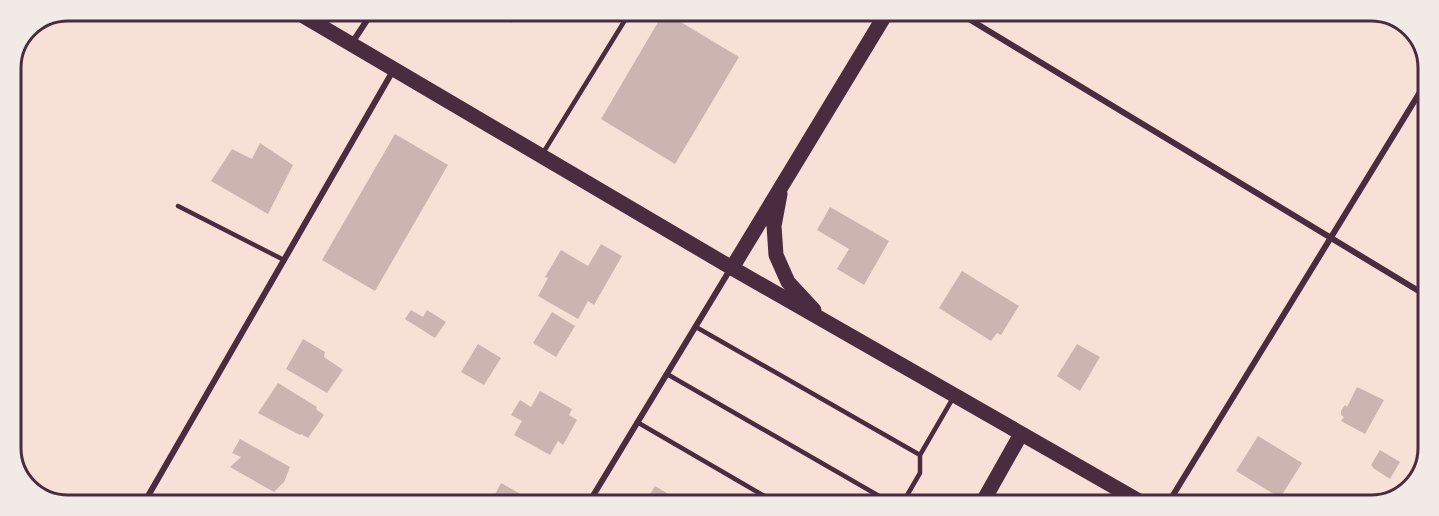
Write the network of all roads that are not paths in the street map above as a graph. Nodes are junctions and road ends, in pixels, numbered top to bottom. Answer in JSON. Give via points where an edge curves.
{"nodes":[{"id":1,"x":312,"y":21,"type":"edge"},
{"id":2,"x":367,"y":21,"type":"edge"},
{"id":3,"x":624,"y":21,"type":"edge"},
{"id":4,"x":882,"y":21,"type":"edge"},
{"id":5,"x":974,"y":21,"type":"edge"},
{"id":6,"x":352,"y":44,"type":"junction"},
{"id":7,"x":394,"y":69,"type":"junction"},
{"id":8,"x":1418,"y":95,"type":"edge"},
{"id":9,"x":541,"y":156,"type":"junction"},
{"id":10,"x":781,"y":187,"type":"junction"},
{"id":11,"x":178,"y":206,"type":"dead end"},
{"id":12,"x":1329,"y":238,"type":"junction"},
{"id":13,"x":284,"y":260,"type":"junction"},
{"id":14,"x":732,"y":268,"type":"junction"},
{"id":15,"x":1418,"y":291,"type":"edge"},
{"id":16,"x":827,"y":323,"type":"junction"},
{"id":17,"x":696,"y":327,"type":"junction"},
{"id":18,"x":667,"y":374,"type":"junction"},
{"id":19,"x":954,"y":395,"type":"junction"},
{"id":20,"x":637,"y":422,"type":"junction"},
{"id":21,"x":1021,"y":434,"type":"junction"},
{"id":22,"x":920,"y":455,"type":"junction"},
{"id":23,"x":149,"y":495,"type":"edge"},
{"id":24,"x":593,"y":495,"type":"edge"},
{"id":25,"x":763,"y":495,"type":"edge"},
{"id":26,"x":877,"y":495,"type":"edge"},
{"id":27,"x":907,"y":495,"type":"edge"},
{"id":28,"x":987,"y":495,"type":"edge"},
{"id":29,"x":1128,"y":495,"type":"edge"},
{"id":30,"x":1173,"y":495,"type":"edge"}],
"edges":[{"from":1,"to":6,"type":"main road"},
{"from":2,"to":6,"type":"street"},
{"from":3,"to":9,"type":"lane"},
{"from":4,"to":10,"type":"main road"},
{"from":5,"to":12,"type":"street"},
{"from":6,"to":7,"type":"main road"},
{"from":7,"to":9,"type":"main road"},
{"from":7,"to":13,"type":"street"},
{"from":8,"to":12,"type":"street"},
{"from":9,"to":14,"type":"main road"},
{"from":10,"to":14,"type":"main road"},
{"from":10,"to":16,"type":"main road","via":[[774,226],[776,255],[788,282]]},
{"from":11,"to":13,"type":"lane"},
{"from":12,"to":15,"type":"street"},
{"from":12,"to":30,"type":"street"},
{"from":13,"to":23,"type":"street"},
{"from":14,"to":16,"type":"main road"},
{"from":14,"to":17,"type":"street"},
{"from":16,"to":19,"type":"main road"},
{"from":17,"to":18,"type":"street"},
{"from":17,"to":22,"type":"lane"},
{"from":18,"to":20,"type":"street"},
{"from":18,"to":26,"type":"lane"},
{"from":19,"to":21,"type":"main road"},
{"from":19,"to":22,"type":"lane"},
{"from":20,"to":24,"type":"street"},
{"from":20,"to":25,"type":"lane"},
{"from":21,"to":28,"type":"main road"},
{"from":21,"to":29,"type":"main road"},
{"from":22,"to":27,"type":"lane","via":[[920,473]]}]}
